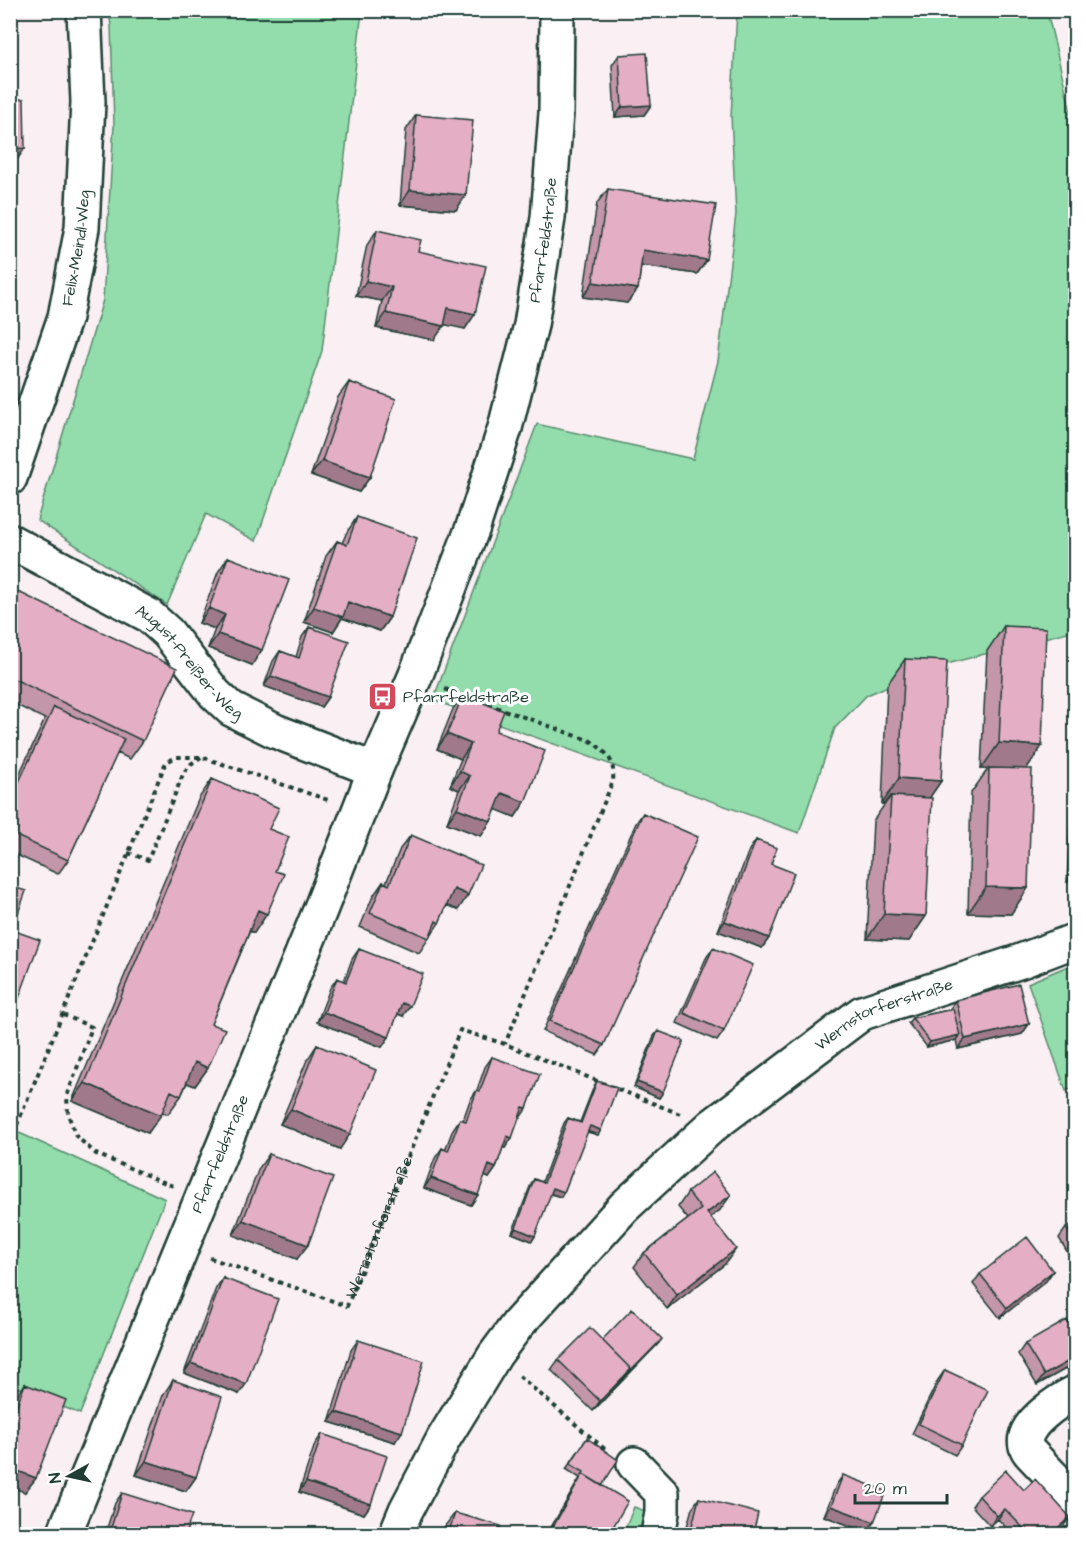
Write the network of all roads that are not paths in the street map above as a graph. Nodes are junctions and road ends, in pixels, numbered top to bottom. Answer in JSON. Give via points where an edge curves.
{"nodes":[{"id":1,"x":84,"y":10,"type":"edge"},
{"id":2,"x":558,"y":10,"type":"edge"},
{"id":3,"x":10,"y":478,"type":"edge"},
{"id":4,"x":10,"y":541,"type":"edge"},
{"id":5,"x":375,"y":770,"type":"junction"},
{"id":6,"x":1076,"y":940,"type":"edge"},
{"id":7,"x":1076,"y":1392,"type":"edge"},
{"id":8,"x":634,"y":1464,"type":"road end"},
{"id":9,"x":1076,"y":1501,"type":"edge"},
{"id":10,"x":64,"y":1534,"type":"edge"},
{"id":11,"x":396,"y":1534,"type":"edge"},
{"id":12,"x":658,"y":1534,"type":"edge"}],
"edges":[{"from":1,"to":3,"type":"street","name":"Felix-Meindl-Weg","via":[[88,102],[82,228],[65,317]]},
{"from":2,"to":5,"type":"street","name":"Pfarrfeldstraße","via":[[548,218],[531,326],[505,428],[473,527]]},
{"from":4,"to":5,"type":"street","name":"August-Preißer-Weg","via":[[148,615],[168,633],[231,709],[275,731]]},
{"from":5,"to":10,"type":"street","name":"Pfarrfeldstraße"},
{"from":6,"to":11,"type":"street","name":"Wernstorferstraße","via":[[862,1013],[712,1126],[624,1207],[518,1323],[444,1438]]},
{"from":7,"to":9,"type":"street","via":[[1046,1411],[1026,1436],[1031,1454]]},
{"from":8,"to":12,"type":"street","via":[[663,1493]]}]}
